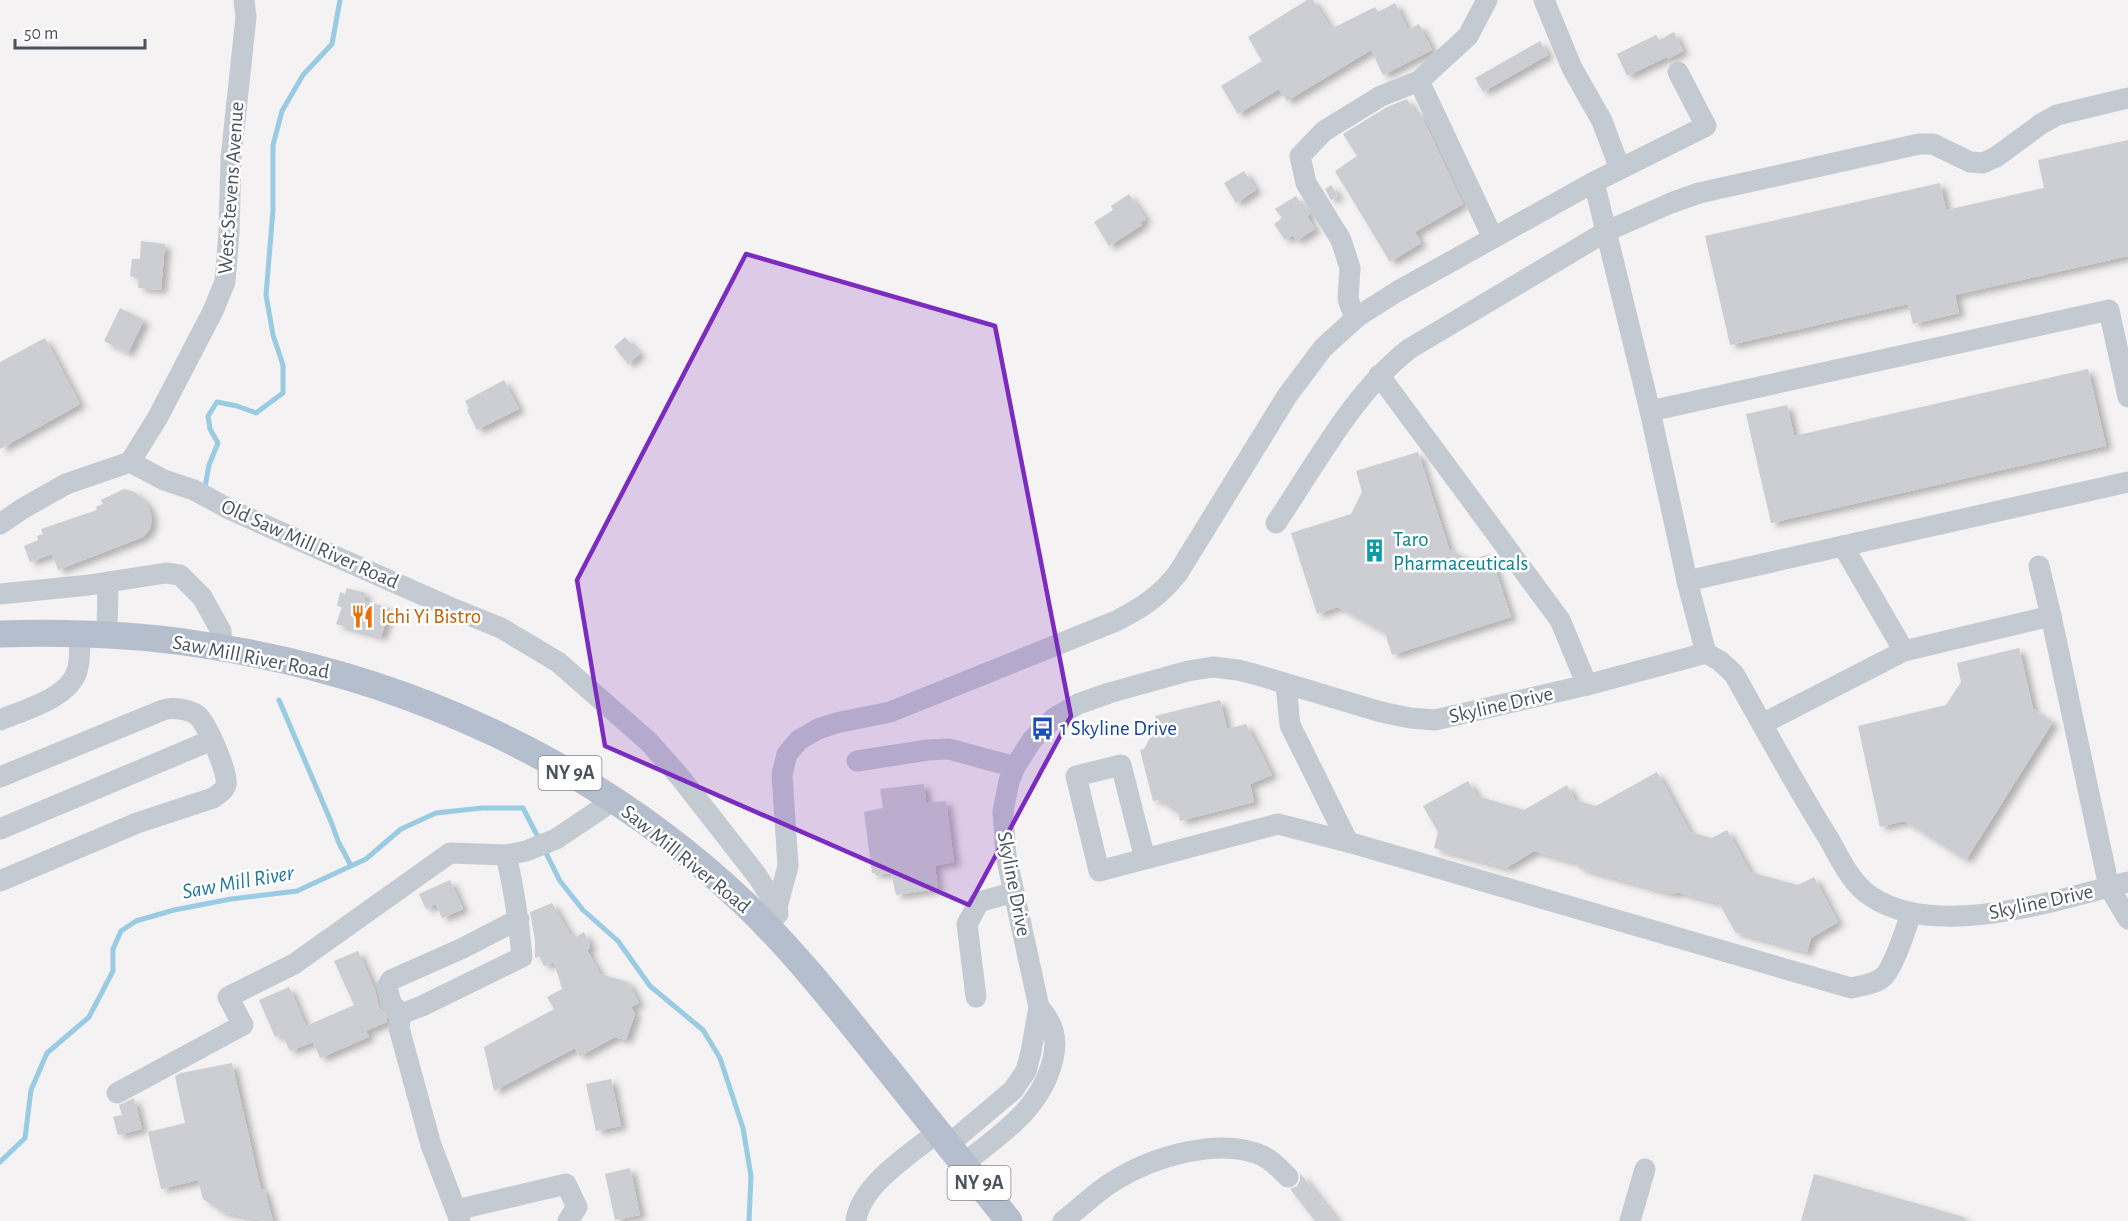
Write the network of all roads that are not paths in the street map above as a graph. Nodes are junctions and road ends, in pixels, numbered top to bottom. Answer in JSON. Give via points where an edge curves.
{"nodes":[{"id":1,"x":244,"y":0,"type":"edge"},
{"id":2,"x":1487,"y":0,"type":"edge"},
{"id":3,"x":1544,"y":0,"type":"edge"},
{"id":4,"x":1678,"y":72,"type":"dead end"},
{"id":5,"x":1419,"y":81,"type":"junction"},
{"id":6,"x":2128,"y":98,"type":"edge"},
{"id":7,"x":1620,"y":169,"type":"junction"},
{"id":8,"x":1594,"y":182,"type":"junction"},
{"id":9,"x":1606,"y":231,"type":"junction"},
{"id":10,"x":1494,"y":238,"type":"junction"},
{"id":11,"x":1355,"y":319,"type":"junction"},
{"id":12,"x":1379,"y":375,"type":"junction"},
{"id":13,"x":2128,"y":397,"type":"edge"},
{"id":14,"x":1650,"y":411,"type":"junction"},
{"id":15,"x":130,"y":462,"type":"junction"},
{"id":16,"x":2128,"y":482,"type":"edge"},
{"id":17,"x":1276,"y":523,"type":"dead end"},
{"id":18,"x":0,"y":524,"type":"edge"},
{"id":19,"x":1843,"y":546,"type":"junction"},
{"id":20,"x":2039,"y":566,"type":"dead end"},
{"id":21,"x":1687,"y":581,"type":"junction"},
{"id":22,"x":108,"y":582,"type":"junction"},
{"id":23,"x":0,"y":594,"type":"edge"},
{"id":24,"x":2050,"y":616,"type":"junction"},
{"id":25,"x":0,"y":634,"type":"edge"},
{"id":26,"x":80,"y":634,"type":"junction"},
{"id":27,"x":107,"y":635,"type":"junction"},
{"id":28,"x":222,"y":647,"type":"junction"},
{"id":29,"x":1904,"y":651,"type":"junction"},
{"id":30,"x":1706,"y":653,"type":"junction"},
{"id":31,"x":1286,"y":684,"type":"junction"},
{"id":32,"x":1587,"y":685,"type":"junction"},
{"id":33,"x":0,"y":720,"type":"edge"},
{"id":34,"x":1762,"y":724,"type":"junction"},
{"id":35,"x":212,"y":740,"type":"junction"},
{"id":36,"x":857,"y":761,"type":"dead end"},
{"id":37,"x":1015,"y":767,"type":"junction"},
{"id":38,"x":0,"y":777,"type":"edge"},
{"id":39,"x":614,"y":800,"type":"junction"},
{"id":40,"x":0,"y":829,"type":"edge"},
{"id":41,"x":1348,"y":842,"type":"junction"},
{"id":42,"x":516,"y":853,"type":"junction"},
{"id":43,"x":1145,"y":859,"type":"junction"},
{"id":44,"x":0,"y":881,"type":"edge"},
{"id":45,"x":2118,"y":885,"type":"edge"},
{"id":46,"x":1014,"y":892,"type":"junction"},
{"id":47,"x":1911,"y":914,"type":"junction"},
{"id":48,"x":519,"y":919,"type":"junction"},
{"id":49,"x":774,"y":919,"type":"junction"},
{"id":50,"x":2128,"y":919,"type":"edge"},
{"id":51,"x":976,"y":997,"type":"dead end"},
{"id":52,"x":401,"y":1014,"type":"junction"},
{"id":53,"x":117,"y":1094,"type":"dead end"},
{"id":54,"x":950,"y":1147,"type":"junction"},
{"id":55,"x":1645,"y":1169,"type":"dead end"},
{"id":56,"x":1287,"y":1176,"type":"dead end"},
{"id":57,"x":458,"y":1216,"type":"edge"},
{"id":58,"x":568,"y":1221,"type":"edge"},
{"id":59,"x":856,"y":1221,"type":"edge"},
{"id":60,"x":1009,"y":1221,"type":"edge"},
{"id":61,"x":1063,"y":1221,"type":"edge"},
{"id":62,"x":1630,"y":1221,"type":"edge"}],
"edges":[{"from":1,"to":15,"type":"street","name":"West Stevens Avenue","via":[[246,17],[231,158],[225,282],[158,417]]},
{"from":2,"to":5,"type":"street","via":[[1468,36]]},
{"from":3,"to":7,"type":"street","via":[[1572,68],[1602,121]]},
{"from":4,"to":7,"type":"street","via":[[1706,126]]},
{"from":5,"to":10,"type":"street"},
{"from":5,"to":11,"type":"street","via":[[1381,96],[1324,131],[1300,156],[1306,183],[1341,240],[1350,268],[1348,299]]},
{"from":6,"to":9,"type":"street","via":[[2057,115],[1983,163],[1970,162],[1933,144],[1919,144],[1700,193]]},
{"from":7,"to":8,"type":"street"},
{"from":8,"to":9,"type":"street"},
{"from":8,"to":10,"type":"street"},
{"from":9,"to":12,"type":"street","via":[[1409,349]]},
{"from":9,"to":14,"type":"street"},
{"from":10,"to":11,"type":"street"},
{"from":11,"to":49,"type":"street","via":[[1323,348],[1287,396],[1178,573],[1148,604],[1116,621],[890,712],[836,723],[799,740],[787,754],[782,774],[788,866]]},
{"from":12,"to":17,"type":"street"},
{"from":12,"to":32,"type":"street","via":[[1560,620]]},
{"from":13,"to":14,"type":"street","via":[[2109,310]]},
{"from":14,"to":21,"type":"street"},
{"from":15,"to":18,"type":"street","via":[[66,484]]},
{"from":15,"to":49,"type":"street","name":"Old Saw Mill River Road","via":[[501,628],[558,662],[649,742],[680,777],[752,868]]},
{"from":16,"to":19,"type":"street"},
{"from":19,"to":21,"type":"street"},
{"from":19,"to":29,"type":"street"},
{"from":20,"to":24,"type":"street"},
{"from":21,"to":30,"type":"street"},
{"from":22,"to":23,"type":"street"},
{"from":22,"to":27,"type":"street"},
{"from":22,"to":28,"type":"street","via":[[166,573],[180,575],[202,597],[221,631]]},
{"from":24,"to":29,"type":"street"},
{"from":24,"to":45,"type":"street"},
{"from":25,"to":26,"type":"main road","name":"Saw Mill River Road","number":"NY 9A"},
{"from":26,"to":27,"type":"main road","name":"Saw Mill River Road","number":"NY 9A"},
{"from":26,"to":33,"type":"street","via":[[78,670],[68,688]]},
{"from":27,"to":28,"type":"main road","name":"Saw Mill River Road","number":"NY 9A"},
{"from":28,"to":39,"type":"main road","name":"Saw Mill River Road","number":"NY 9A","via":[[308,666],[428,705],[534,753]]},
{"from":29,"to":34,"type":"street"},
{"from":30,"to":32,"type":"street","name":"Skyline Drive"},
{"from":30,"to":34,"type":"street","name":"Skyline Drive","via":[[1734,674]]},
{"from":31,"to":32,"type":"street","name":"Skyline Drive","via":[[1381,712],[1435,720]]},
{"from":31,"to":37,"type":"street","name":"Skyline Drive","via":[[1238,670],[1213,668],[1109,693],[1054,718],[1032,740]]},
{"from":31,"to":41,"type":"street","via":[[1290,725]]},
{"from":34,"to":47,"type":"street","name":"Skyline Drive","via":[[1851,877],[1871,897]]},
{"from":35,"to":38,"type":"street","via":[[196,714],[168,708]]},
{"from":35,"to":40,"type":"street"},
{"from":35,"to":44,"type":"street","via":[[226,776],[218,795],[130,826]]},
{"from":36,"to":37,"type":"street","via":[[949,749]]},
{"from":37,"to":46,"type":"street","name":"Skyline Drive","via":[[1003,812],[1005,849]]},
{"from":39,"to":42,"type":"street","via":[[556,839]]},
{"from":39,"to":49,"type":"main road","name":"Saw Mill River Road","number":"NY 9A","via":[[744,903]]},
{"from":41,"to":43,"type":"street","via":[[1278,824]]},
{"from":41,"to":47,"type":"street","via":[[1851,988],[1883,977]]},
{"from":42,"to":48,"type":"street"},
{"from":42,"to":53,"type":"street","via":[[450,853],[294,964],[228,997],[243,1025]]},
{"from":43,"to":43,"type":"street","via":[[1099,871],[1076,776],[1121,765]]},
{"from":45,"to":47,"type":"street","name":"Skyline Drive","via":[[2011,912],[1968,916]]},
{"from":45,"to":50,"type":"street"},
{"from":46,"to":51,"type":"street","via":[[979,902],[967,924]]},
{"from":46,"to":54,"type":"street","name":"Skyline Drive","via":[[1039,1007],[1032,1052],[1020,1081]]},
{"from":48,"to":52,"type":"street","via":[[522,957]]},
{"from":48,"to":52,"type":"street","via":[[391,980],[387,987],[391,1003]]},
{"from":49,"to":54,"type":"main road","name":"Saw Mill River Road","number":"NY 9A"},
{"from":52,"to":57,"type":"street","via":[[399,1028],[428,1134]]},
{"from":54,"to":59,"type":"street","name":"Skyline Drive","via":[[881,1179],[869,1192]]},
{"from":54,"to":60,"type":"main road","name":"Saw Mill River Road","number":"NY 9A"},
{"from":55,"to":62,"type":"street"},
{"from":56,"to":61,"type":"street","via":[[1263,1156],[1244,1150],[1200,1149],[1128,1172]]},
{"from":57,"to":58,"type":"street","via":[[566,1184],[577,1207]]}]}
